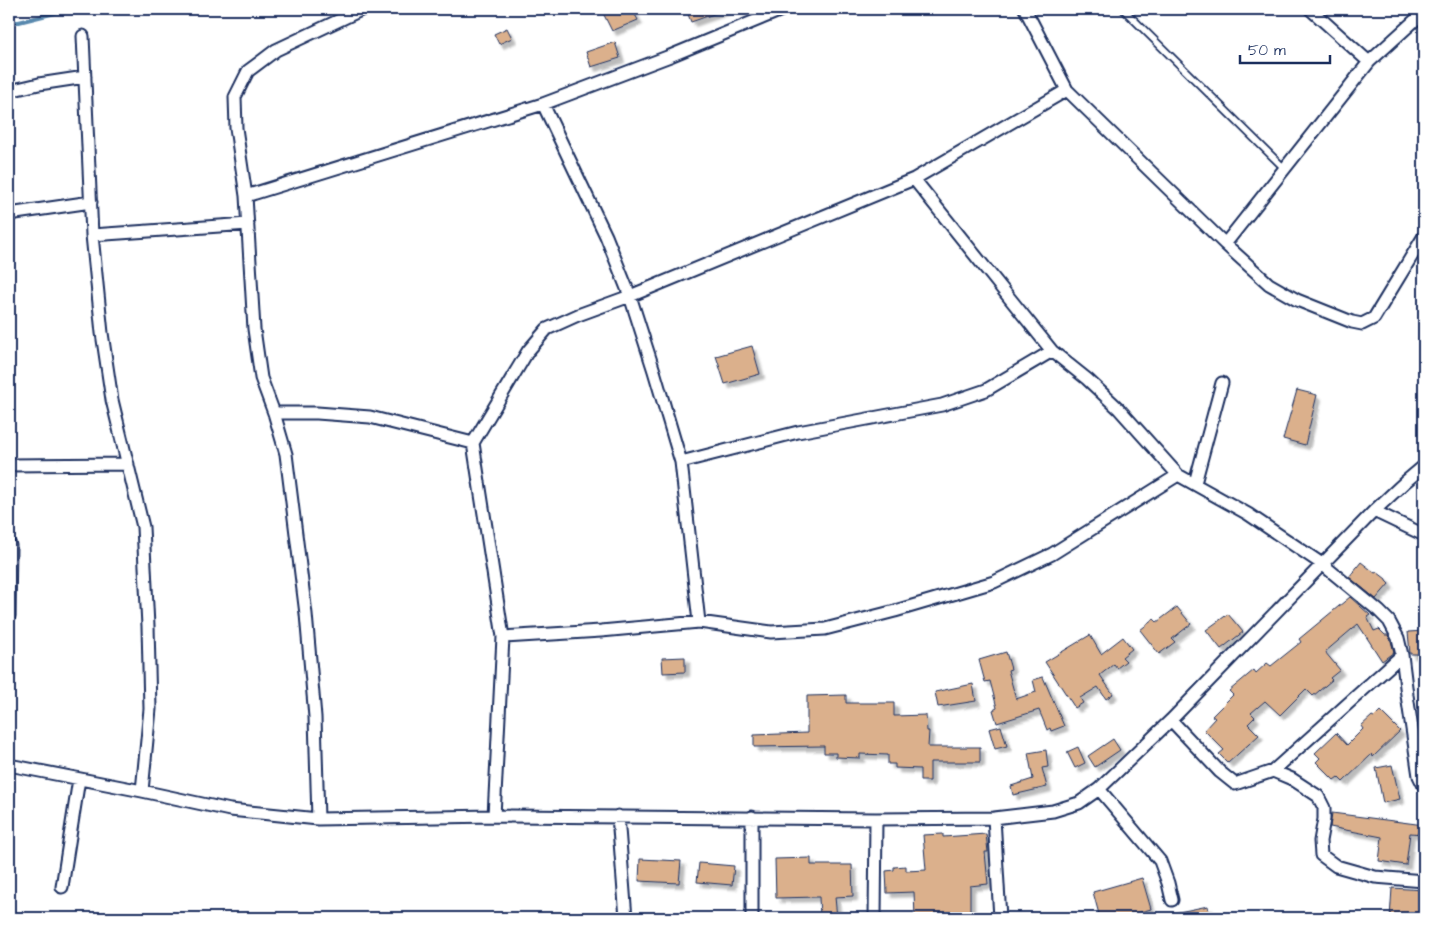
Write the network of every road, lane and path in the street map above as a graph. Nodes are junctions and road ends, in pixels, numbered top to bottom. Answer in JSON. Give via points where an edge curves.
{"nodes":[{"id":1,"x":363,"y":9,"type":"edge"},
{"id":2,"x":784,"y":9,"type":"edge"},
{"id":3,"x":1025,"y":9,"type":"edge"},
{"id":4,"x":1123,"y":9,"type":"edge"},
{"id":5,"x":1310,"y":9,"type":"edge"},
{"id":6,"x":1424,"y":12,"type":"edge"},
{"id":7,"x":83,"y":36,"type":"dead end"},
{"id":8,"x":1369,"y":62,"type":"junction"},
{"id":9,"x":85,"y":77,"type":"junction"},
{"id":10,"x":1067,"y":90,"type":"junction"},
{"id":11,"x":9,"y":91,"type":"edge"},
{"id":12,"x":543,"y":104,"type":"junction"},
{"id":13,"x":1284,"y":168,"type":"junction"},
{"id":14,"x":914,"y":179,"type":"junction"},
{"id":15,"x":246,"y":196,"type":"junction"},
{"id":16,"x":91,"y":202,"type":"junction"},
{"id":17,"x":9,"y":214,"type":"edge"},
{"id":18,"x":248,"y":224,"type":"junction"},
{"id":19,"x":92,"y":236,"type":"junction"},
{"id":20,"x":1424,"y":236,"type":"edge"},
{"id":21,"x":1225,"y":244,"type":"junction"},
{"id":22,"x":630,"y":296,"type":"junction"},
{"id":23,"x":1052,"y":351,"type":"junction"},
{"id":24,"x":1222,"y":383,"type":"dead end"},
{"id":25,"x":274,"y":413,"type":"junction"},
{"id":26,"x":473,"y":443,"type":"junction"},
{"id":27,"x":681,"y":462,"type":"junction"},
{"id":28,"x":128,"y":464,"type":"junction"},
{"id":29,"x":9,"y":465,"type":"edge"},
{"id":30,"x":1424,"y":466,"type":"edge"},
{"id":31,"x":1178,"y":475,"type":"junction"},
{"id":32,"x":1195,"y":483,"type":"junction"},
{"id":33,"x":1374,"y":511,"type":"junction"},
{"id":34,"x":1424,"y":535,"type":"edge"},
{"id":35,"x":10,"y":546,"type":"edge"},
{"id":36,"x":1322,"y":564,"type":"junction"},
{"id":37,"x":9,"y":616,"type":"edge"},
{"id":38,"x":699,"y":622,"type":"junction"},
{"id":39,"x":503,"y":637,"type":"junction"},
{"id":40,"x":1402,"y":655,"type":"junction"},
{"id":41,"x":1171,"y":720,"type":"junction"},
{"id":42,"x":9,"y":765,"type":"edge"},
{"id":43,"x":1273,"y":771,"type":"junction"},
{"id":44,"x":79,"y":779,"type":"junction"},
{"id":45,"x":1424,"y":786,"type":"edge"},
{"id":46,"x":1099,"y":789,"type":"junction"},
{"id":47,"x":142,"y":791,"type":"junction"},
{"id":48,"x":494,"y":816,"type":"junction"},
{"id":49,"x":618,"y":816,"type":"junction"},
{"id":50,"x":752,"y":817,"type":"junction"},
{"id":51,"x":994,"y":818,"type":"junction"},
{"id":52,"x":318,"y":819,"type":"junction"},
{"id":53,"x":876,"y":819,"type":"junction"},
{"id":54,"x":1424,"y":881,"type":"edge"},
{"id":55,"x":62,"y":887,"type":"dead end"},
{"id":56,"x":1172,"y":900,"type":"dead end"},
{"id":57,"x":626,"y":918,"type":"edge"},
{"id":58,"x":752,"y":918,"type":"edge"},
{"id":59,"x":874,"y":918,"type":"edge"},
{"id":60,"x":1000,"y":918,"type":"edge"}],
"edges":[{"from":1,"to":15,"type":"street","via":[[276,50],[248,71],[234,97]]},
{"from":2,"to":12,"type":"street"},
{"from":3,"to":10,"type":"street"},
{"from":4,"to":13,"type":"lane"},
{"from":5,"to":8,"type":"street"},
{"from":6,"to":8,"type":"street"},
{"from":7,"to":9,"type":"street"},
{"from":8,"to":13,"type":"street"},
{"from":9,"to":11,"type":"street"},
{"from":9,"to":16,"type":"street"},
{"from":10,"to":14,"type":"street"},
{"from":10,"to":21,"type":"street"},
{"from":12,"to":15,"type":"street"},
{"from":12,"to":22,"type":"street","via":[[606,236]]},
{"from":13,"to":21,"type":"street"},
{"from":14,"to":22,"type":"street"},
{"from":14,"to":23,"type":"street"},
{"from":15,"to":18,"type":"street"},
{"from":16,"to":17,"type":"street"},
{"from":16,"to":19,"type":"street"},
{"from":18,"to":19,"type":"street"},
{"from":18,"to":25,"type":"street","via":[[254,329],[261,378]]},
{"from":19,"to":28,"type":"street","via":[[112,400]]},
{"from":20,"to":21,"type":"street","via":[[1374,318],[1362,324],[1297,300],[1269,284]]},
{"from":22,"to":26,"type":"street","via":[[547,329],[528,352]]},
{"from":22,"to":27,"type":"street"},
{"from":23,"to":27,"type":"street","via":[[986,390],[942,406],[798,432]]},
{"from":23,"to":31,"type":"street","via":[[1119,409]]},
{"from":24,"to":32,"type":"street"},
{"from":25,"to":26,"type":"street","via":[[317,412],[370,417]]},
{"from":25,"to":52,"type":"street","via":[[286,454],[306,614],[315,717]]},
{"from":26,"to":39,"type":"street"},
{"from":27,"to":38,"type":"street"},
{"from":28,"to":29,"type":"street"},
{"from":28,"to":47,"type":"street","via":[[143,527],[148,626],[150,709]]},
{"from":30,"to":33,"type":"street"},
{"from":31,"to":32,"type":"street"},
{"from":31,"to":38,"type":"street","via":[[1052,554],[994,582],[896,612],[825,629],[771,632]]},
{"from":32,"to":36,"type":"street"},
{"from":33,"to":34,"type":"street"},
{"from":33,"to":36,"type":"street"},
{"from":35,"to":37,"type":"street"},
{"from":36,"to":40,"type":"street","via":[[1389,621]]},
{"from":36,"to":41,"type":"street"},
{"from":38,"to":39,"type":"street"},
{"from":39,"to":48,"type":"street"},
{"from":40,"to":43,"type":"street"},
{"from":40,"to":45,"type":"street","via":[[1419,776]]},
{"from":41,"to":43,"type":"street","via":[[1235,784]]},
{"from":41,"to":46,"type":"street"},
{"from":42,"to":44,"type":"street"},
{"from":43,"to":54,"type":"street","via":[[1318,796],[1324,808],[1321,855],[1336,866],[1375,877]]},
{"from":44,"to":47,"type":"street"},
{"from":44,"to":55,"type":"street"},
{"from":46,"to":51,"type":"street","via":[[1079,803]]},
{"from":46,"to":56,"type":"street","via":[[1160,861]]},
{"from":47,"to":52,"type":"street","via":[[230,810]]},
{"from":48,"to":49,"type":"street"},
{"from":48,"to":52,"type":"street"},
{"from":49,"to":50,"type":"street"},
{"from":49,"to":57,"type":"street"},
{"from":50,"to":53,"type":"street"},
{"from":50,"to":58,"type":"street"},
{"from":51,"to":53,"type":"street"},
{"from":51,"to":60,"type":"street"},
{"from":53,"to":59,"type":"street"}]}
